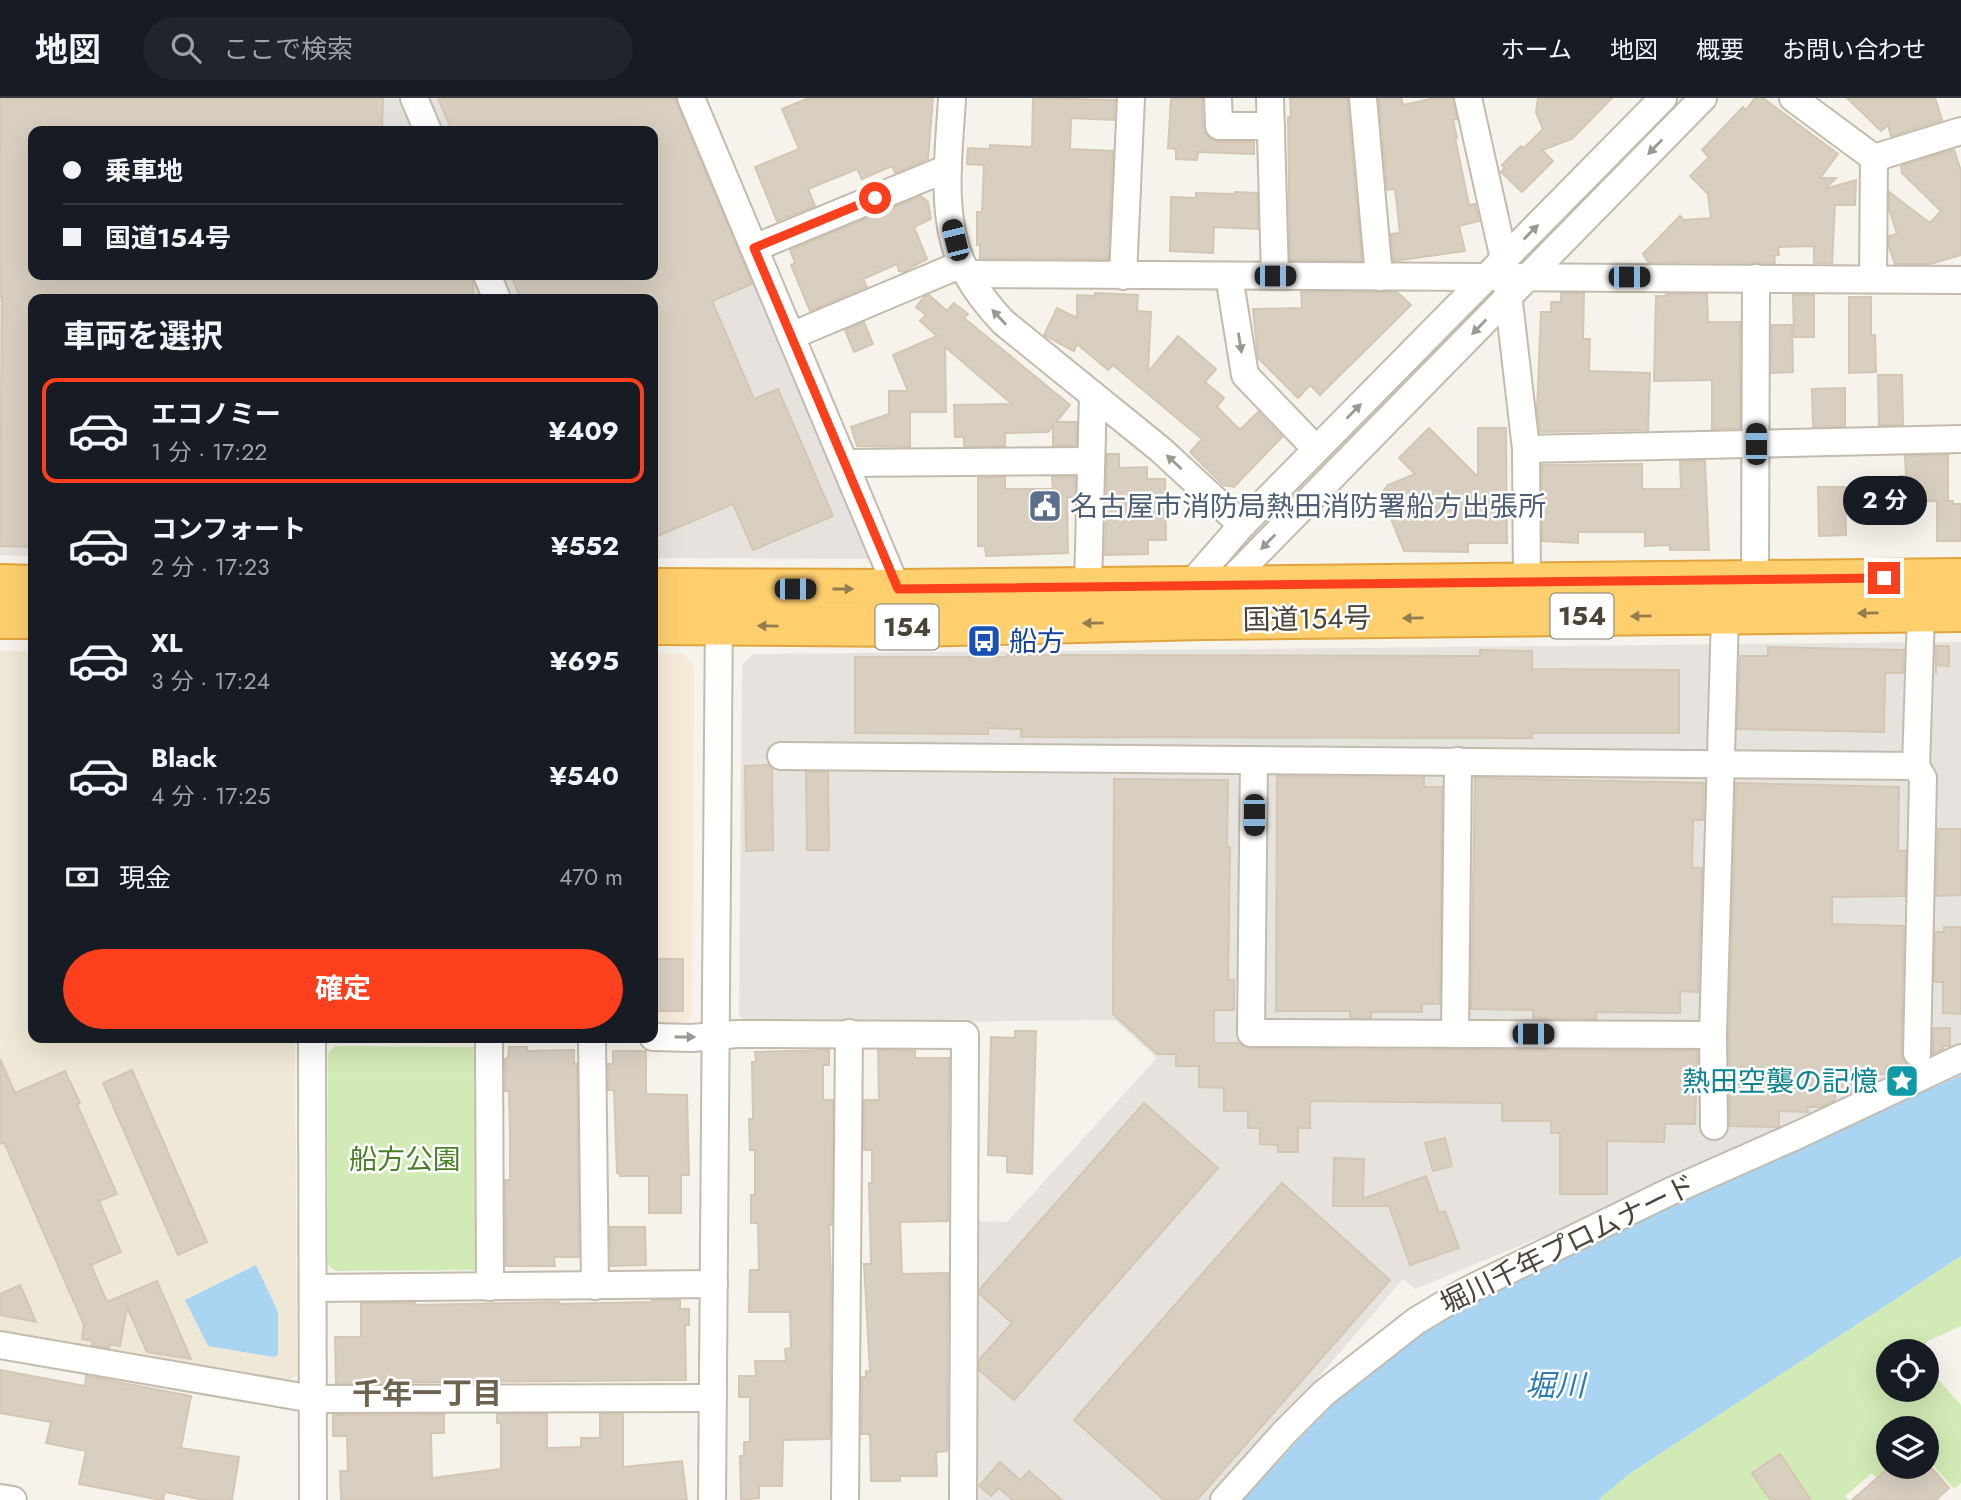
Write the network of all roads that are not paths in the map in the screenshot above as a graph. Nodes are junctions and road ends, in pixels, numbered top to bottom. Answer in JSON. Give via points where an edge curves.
{"nodes":[{"id":1,"x":414,"y":98,"type":"edge"},
{"id":2,"x":952,"y":98,"type":"edge"},
{"id":3,"x":1131,"y":98,"type":"edge"},
{"id":4,"x":1218,"y":98,"type":"edge"},
{"id":5,"x":1270,"y":98,"type":"edge"},
{"id":6,"x":1363,"y":98,"type":"edge"},
{"id":7,"x":1468,"y":98,"type":"edge"},
{"id":8,"x":1663,"y":98,"type":"edge"},
{"id":9,"x":1703,"y":98,"type":"edge"},
{"id":10,"x":1793,"y":98,"type":"edge"},
{"id":11,"x":701,"y":101,"type":"edge"},
{"id":12,"x":426,"y":126,"type":"edge"},
{"id":13,"x":1271,"y":126,"type":"junction"},
{"id":14,"x":1961,"y":131,"type":"edge"},
{"id":15,"x":1874,"y":158,"type":"junction"},
{"id":16,"x":948,"y":169,"type":"junction"},
{"id":17,"x":754,"y":248,"type":"junction"},
{"id":18,"x":965,"y":269,"type":"junction"},
{"id":19,"x":1123,"y":276,"type":"junction"},
{"id":20,"x":1229,"y":276,"type":"junction"},
{"id":21,"x":1275,"y":276,"type":"junction"},
{"id":22,"x":1379,"y":277,"type":"junction"},
{"id":23,"x":1506,"y":277,"type":"junction"},
{"id":24,"x":1756,"y":278,"type":"junction"},
{"id":25,"x":1873,"y":279,"type":"junction"},
{"id":26,"x":1961,"y":280,"type":"edge"},
{"id":27,"x":791,"y":336,"type":"junction"},
{"id":28,"x":1093,"y":395,"type":"junction"},
{"id":29,"x":1961,"y":439,"type":"edge"},
{"id":30,"x":1756,"y":444,"type":"junction"},
{"id":31,"x":1316,"y":449,"type":"junction"},
{"id":32,"x":1526,"y":449,"type":"junction"},
{"id":33,"x":1091,"y":461,"type":"junction"},
{"id":34,"x":845,"y":463,"type":"junction"},
{"id":35,"x":1241,"y":525,"type":"junction"},
{"id":36,"x":1961,"y":578,"type":"edge"},
{"id":37,"x":1755,"y":580,"type":"junction"},
{"id":38,"x":1527,"y":582,"type":"junction"},
{"id":39,"x":0,"y":584,"type":"edge"},
{"id":40,"x":28,"y":585,"type":"edge"},
{"id":41,"x":1207,"y":585,"type":"junction"},
{"id":42,"x":1088,"y":586,"type":"junction"},
{"id":43,"x":658,"y":589,"type":"edge"},
{"id":44,"x":898,"y":589,"type":"junction"},
{"id":45,"x":719,"y":607,"type":"junction"},
{"id":46,"x":1921,"y":612,"type":"junction"},
{"id":47,"x":1961,"y":612,"type":"edge"},
{"id":48,"x":1725,"y":615,"type":"junction"},
{"id":49,"x":0,"y":619,"type":"edge"},
{"id":50,"x":28,"y":619,"type":"edge"},
{"id":51,"x":1203,"y":620,"type":"junction"},
{"id":52,"x":1161,"y":621,"type":"junction"},
{"id":53,"x":658,"y":624,"type":"edge"},
{"id":54,"x":913,"y":627,"type":"junction"},
{"id":55,"x":780,"y":756,"type":"dead end"},
{"id":56,"x":1254,"y":760,"type":"junction"},
{"id":57,"x":1458,"y":761,"type":"junction"},
{"id":58,"x":1719,"y":764,"type":"junction"},
{"id":59,"x":1916,"y":766,"type":"junction"},
{"id":60,"x":849,"y":1033,"type":"junction"},
{"id":61,"x":1455,"y":1034,"type":"junction"},
{"id":62,"x":1713,"y":1035,"type":"junction"},
{"id":63,"x":716,"y":1036,"type":"junction"},
{"id":64,"x":658,"y":1037,"type":"edge"},
{"id":65,"x":312,"y":1043,"type":"edge"},
{"id":66,"x":489,"y":1043,"type":"edge"},
{"id":67,"x":592,"y":1043,"type":"edge"},
{"id":68,"x":1917,"y":1053,"type":"dead end"},
{"id":69,"x":1961,"y":1058,"type":"edge"},
{"id":70,"x":1714,"y":1126,"type":"dead end"},
{"id":71,"x":714,"y":1284,"type":"junction"},
{"id":72,"x":595,"y":1286,"type":"junction"},
{"id":73,"x":489,"y":1287,"type":"junction"},
{"id":74,"x":313,"y":1288,"type":"junction"},
{"id":75,"x":0,"y":1345,"type":"edge"},
{"id":76,"x":713,"y":1398,"type":"junction"},
{"id":77,"x":313,"y":1399,"type":"junction"},
{"id":78,"x":313,"y":1500,"type":"edge"},
{"id":79,"x":712,"y":1500,"type":"edge"},
{"id":80,"x":845,"y":1500,"type":"edge"},
{"id":81,"x":963,"y":1500,"type":"edge"},
{"id":82,"x":1224,"y":1500,"type":"edge"}],
"edges":[{"from":1,"to":12,"type":"street"},
{"from":2,"to":16,"type":"street"},
{"from":3,"to":19,"type":"street"},
{"from":4,"to":13,"type":"street","via":[[1219,126]]},
{"from":5,"to":13,"type":"street"},
{"from":6,"to":22,"type":"street"},
{"from":7,"to":23,"type":"street"},
{"from":23,"to":8,"type":"street","one_way":true},
{"from":9,"to":23,"type":"street","one_way":true},
{"from":10,"to":15,"type":"street"},
{"from":11,"to":17,"type":"street"},
{"from":13,"to":21,"type":"street"},
{"from":14,"to":15,"type":"street"},
{"from":15,"to":25,"type":"street"},
{"from":16,"to":17,"type":"street"},
{"from":16,"to":18,"type":"street","via":[[951,226]]},
{"from":17,"to":27,"type":"street"},
{"from":18,"to":19,"type":"street"},
{"from":18,"to":27,"type":"street"},
{"from":28,"to":18,"type":"street","one_way":true,"via":[[1003,322]]},
{"from":19,"to":20,"type":"street"},
{"from":20,"to":21,"type":"street"},
{"from":20,"to":31,"type":"street","one_way":true,"via":[[1245,375]]},
{"from":21,"to":22,"type":"street"},
{"from":22,"to":23,"type":"street"},
{"from":23,"to":24,"type":"street"},
{"from":31,"to":23,"type":"street","one_way":true},
{"from":23,"to":32,"type":"street"},
{"from":23,"to":41,"type":"street","one_way":true},
{"from":24,"to":25,"type":"street"},
{"from":24,"to":30,"type":"street"},
{"from":25,"to":26,"type":"street"},
{"from":27,"to":34,"type":"street"},
{"from":28,"to":33,"type":"street"},
{"from":35,"to":28,"type":"street","one_way":true,"via":[[1161,450]]},
{"from":29,"to":30,"type":"street"},
{"from":30,"to":32,"type":"street"},
{"from":30,"to":37,"type":"street"},
{"from":31,"to":35,"type":"street"},
{"from":32,"to":38,"type":"street"},
{"from":33,"to":34,"type":"street"},
{"from":33,"to":42,"type":"street"},
{"from":34,"to":44,"type":"street"},
{"from":35,"to":41,"type":"street"},
{"from":36,"to":37,"type":"highway","name":"国道154号","number":"154"},
{"from":37,"to":38,"type":"highway","name":"国道154号","number":"154"},
{"from":38,"to":41,"type":"highway","name":"国道154号","number":"154"},
{"from":39,"to":40,"type":"highway"},
{"from":41,"to":42,"type":"highway","name":"国道154号","number":"154"},
{"from":41,"to":51,"type":"street"},
{"from":41,"to":52,"type":"street"},
{"from":42,"to":44,"type":"highway","name":"国道154号","number":"154"},
{"from":43,"to":45,"type":"highway","name":"国道154号","number":"154"},
{"from":45,"to":44,"type":"highway","name":"国道154号","number":"154","one_way":true},
{"from":44,"to":54,"type":"street"},
{"from":45,"to":53,"type":"highway","name":"国道154号","number":"154"},
{"from":54,"to":45,"type":"highway","name":"国道154号","number":"154","one_way":true},
{"from":45,"to":63,"type":"street"},
{"from":46,"to":47,"type":"highway","name":"国道154号","number":"154"},
{"from":46,"to":48,"type":"highway","name":"国道154号","number":"154","one_way":true},
{"from":46,"to":59,"type":"street"},
{"from":48,"to":51,"type":"highway","name":"国道154号","number":"154","one_way":true},
{"from":48,"to":58,"type":"street"},
{"from":49,"to":50,"type":"highway"},
{"from":51,"to":52,"type":"highway","name":"国道154号","number":"154"},
{"from":52,"to":54,"type":"highway","name":"国道154号","number":"154","one_way":true},
{"from":55,"to":56,"type":"street"},
{"from":56,"to":57,"type":"street"},
{"from":56,"to":61,"type":"street","via":[[1251,1033]]},
{"from":57,"to":58,"type":"street"},
{"from":57,"to":61,"type":"street"},
{"from":58,"to":59,"type":"street"},
{"from":58,"to":62,"type":"street"},
{"from":59,"to":68,"type":"street","via":[[1923,778]]},
{"from":60,"to":63,"type":"street"},
{"from":60,"to":80,"type":"street"},
{"from":60,"to":81,"type":"street","via":[[965,1035]]},
{"from":61,"to":62,"type":"street"},
{"from":62,"to":70,"type":"street"},
{"from":64,"to":63,"type":"street","one_way":true},
{"from":63,"to":71,"type":"street"},
{"from":65,"to":74,"type":"street"},
{"from":66,"to":73,"type":"street"},
{"from":67,"to":72,"type":"street"},
{"from":69,"to":82,"type":"street","name":"堀川千年プロムナード","via":[[1466,1291],[1416,1321],[1324,1393]]},
{"from":71,"to":72,"type":"street"},
{"from":71,"to":76,"type":"street"},
{"from":72,"to":73,"type":"street"},
{"from":73,"to":74,"type":"street"},
{"from":74,"to":77,"type":"street"},
{"from":75,"to":77,"type":"street"},
{"from":76,"to":77,"type":"street"},
{"from":76,"to":79,"type":"street"},
{"from":77,"to":78,"type":"street"}]}
